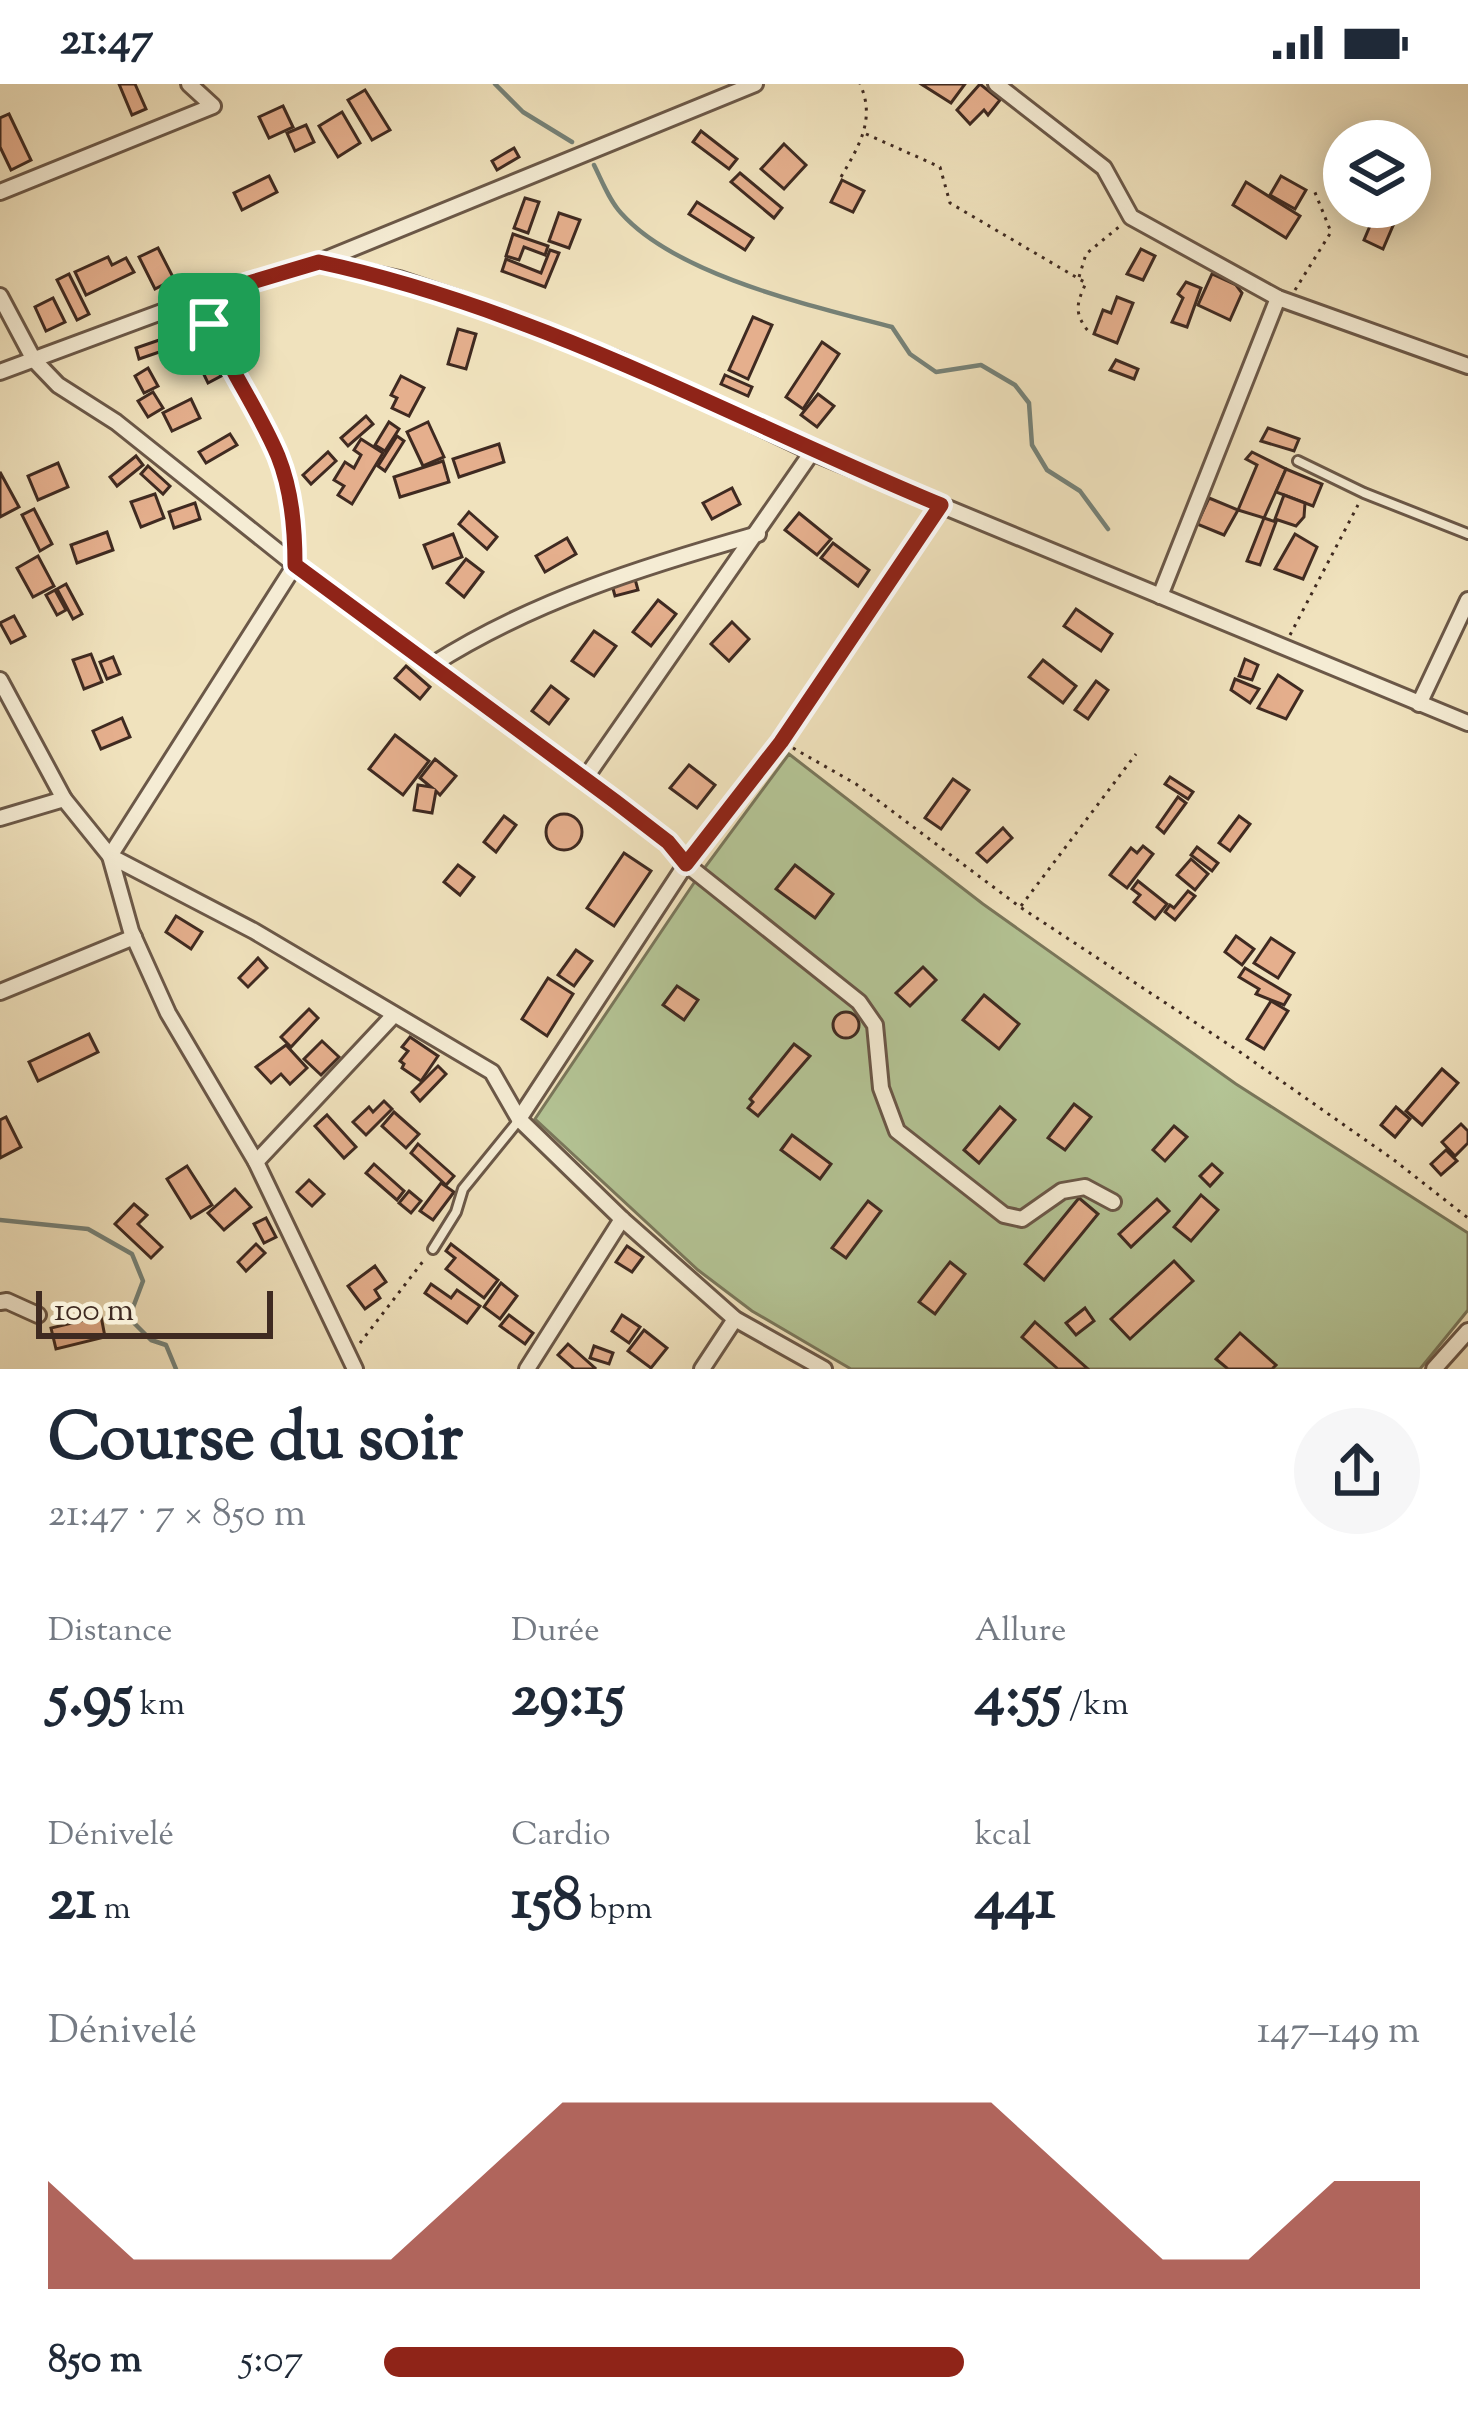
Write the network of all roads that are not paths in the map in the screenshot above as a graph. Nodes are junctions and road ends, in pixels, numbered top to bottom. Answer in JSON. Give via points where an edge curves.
{"nodes":[{"id":1,"x":189,"y":84,"type":"edge"},
{"id":2,"x":754,"y":84,"type":"edge"},
{"id":3,"x":996,"y":84,"type":"edge"},
{"id":4,"x":0,"y":192,"type":"edge"},
{"id":5,"x":319,"y":262,"type":"junction"},
{"id":6,"x":0,"y":296,"type":"edge"},
{"id":7,"x":202,"y":297,"type":"junction"},
{"id":8,"x":1283,"y":300,"type":"junction"},
{"id":9,"x":34,"y":360,"type":"junction"},
{"id":10,"x":1468,"y":366,"type":"edge"},
{"id":11,"x":0,"y":372,"type":"edge"},
{"id":12,"x":812,"y":452,"type":"junction"},
{"id":13,"x":1298,"y":461,"type":"dead end"},
{"id":14,"x":941,"y":505,"type":"junction"},
{"id":15,"x":758,"y":534,"type":"junction"},
{"id":16,"x":1468,"y":534,"type":"edge"},
{"id":17,"x":295,"y":565,"type":"junction"},
{"id":18,"x":1160,"y":596,"type":"junction"},
{"id":19,"x":1468,"y":600,"type":"edge"},
{"id":20,"x":432,"y":665,"type":"junction"},
{"id":21,"x":0,"y":680,"type":"edge"},
{"id":22,"x":1419,"y":704,"type":"junction"},
{"id":23,"x":1468,"y":723,"type":"edge"},
{"id":24,"x":584,"y":780,"type":"junction"},
{"id":25,"x":64,"y":799,"type":"junction"},
{"id":26,"x":0,"y":818,"type":"edge"},
{"id":27,"x":110,"y":856,"type":"junction"},
{"id":28,"x":686,"y":864,"type":"junction"},
{"id":29,"x":134,"y":937,"type":"junction"},
{"id":30,"x":0,"y":992,"type":"edge"},
{"id":31,"x":393,"y":1016,"type":"junction"},
{"id":32,"x":519,"y":1119,"type":"junction"},
{"id":33,"x":256,"y":1162,"type":"junction"},
{"id":34,"x":1112,"y":1202,"type":"dead end"},
{"id":35,"x":622,"y":1220,"type":"junction"},
{"id":36,"x":433,"y":1250,"type":"road end"},
{"id":37,"x":0,"y":1302,"type":"edge"},
{"id":38,"x":38,"y":1315,"type":"dead end"},
{"id":39,"x":735,"y":1319,"type":"junction"},
{"id":40,"x":1468,"y":1331,"type":"edge"},
{"id":41,"x":352,"y":1363,"type":"edge"},
{"id":42,"x":526,"y":1369,"type":"edge"},
{"id":43,"x":702,"y":1369,"type":"edge"},
{"id":44,"x":824,"y":1369,"type":"edge"},
{"id":45,"x":1434,"y":1369,"type":"edge"}],
"edges":[{"from":1,"to":4,"type":"street","via":[[213,106]]},
{"from":2,"to":5,"type":"street"},
{"from":3,"to":8,"type":"street","via":[[1104,168],[1131,217]]},
{"from":5,"to":7,"type":"street"},
{"from":5,"to":12,"type":"street","via":[[399,279],[579,344]]},
{"from":6,"to":9,"type":"street"},
{"from":7,"to":9,"type":"street"},
{"from":7,"to":17,"type":"street","via":[[278,457],[296,521]]},
{"from":8,"to":10,"type":"street"},
{"from":8,"to":18,"type":"street"},
{"from":9,"to":11,"type":"street"},
{"from":9,"to":17,"type":"street"},
{"from":12,"to":14,"type":"street"},
{"from":12,"to":15,"type":"street"},
{"from":13,"to":16,"type":"lane"},
{"from":14,"to":18,"type":"street"},
{"from":14,"to":28,"type":"street","via":[[781,742]]},
{"from":15,"to":20,"type":"street","via":[[559,598]]},
{"from":15,"to":24,"type":"street"},
{"from":17,"to":20,"type":"street"},
{"from":17,"to":27,"type":"street"},
{"from":18,"to":22,"type":"street"},
{"from":19,"to":22,"type":"street"},
{"from":20,"to":24,"type":"street"},
{"from":21,"to":25,"type":"street"},
{"from":22,"to":23,"type":"street"},
{"from":24,"to":28,"type":"street"},
{"from":25,"to":26,"type":"street"},
{"from":25,"to":27,"type":"street"},
{"from":27,"to":29,"type":"street"},
{"from":27,"to":31,"type":"street"},
{"from":28,"to":32,"type":"street"},
{"from":28,"to":34,"type":"street","via":[[859,1002],[875,1025],[880,1088],[897,1131],[925,1155],[1004,1215],[1022,1219],[1062,1191],[1085,1187]]},
{"from":29,"to":30,"type":"street"},
{"from":29,"to":33,"type":"street","via":[[168,1013]]},
{"from":31,"to":32,"type":"street","via":[[492,1072]]},
{"from":31,"to":33,"type":"street"},
{"from":32,"to":35,"type":"street"},
{"from":32,"to":36,"type":"lane","via":[[463,1190]]},
{"from":33,"to":41,"type":"street"},
{"from":35,"to":39,"type":"street"},
{"from":35,"to":42,"type":"street"},
{"from":37,"to":38,"type":"street"},
{"from":39,"to":43,"type":"street"},
{"from":39,"to":44,"type":"street"},
{"from":40,"to":45,"type":"street"}]}
